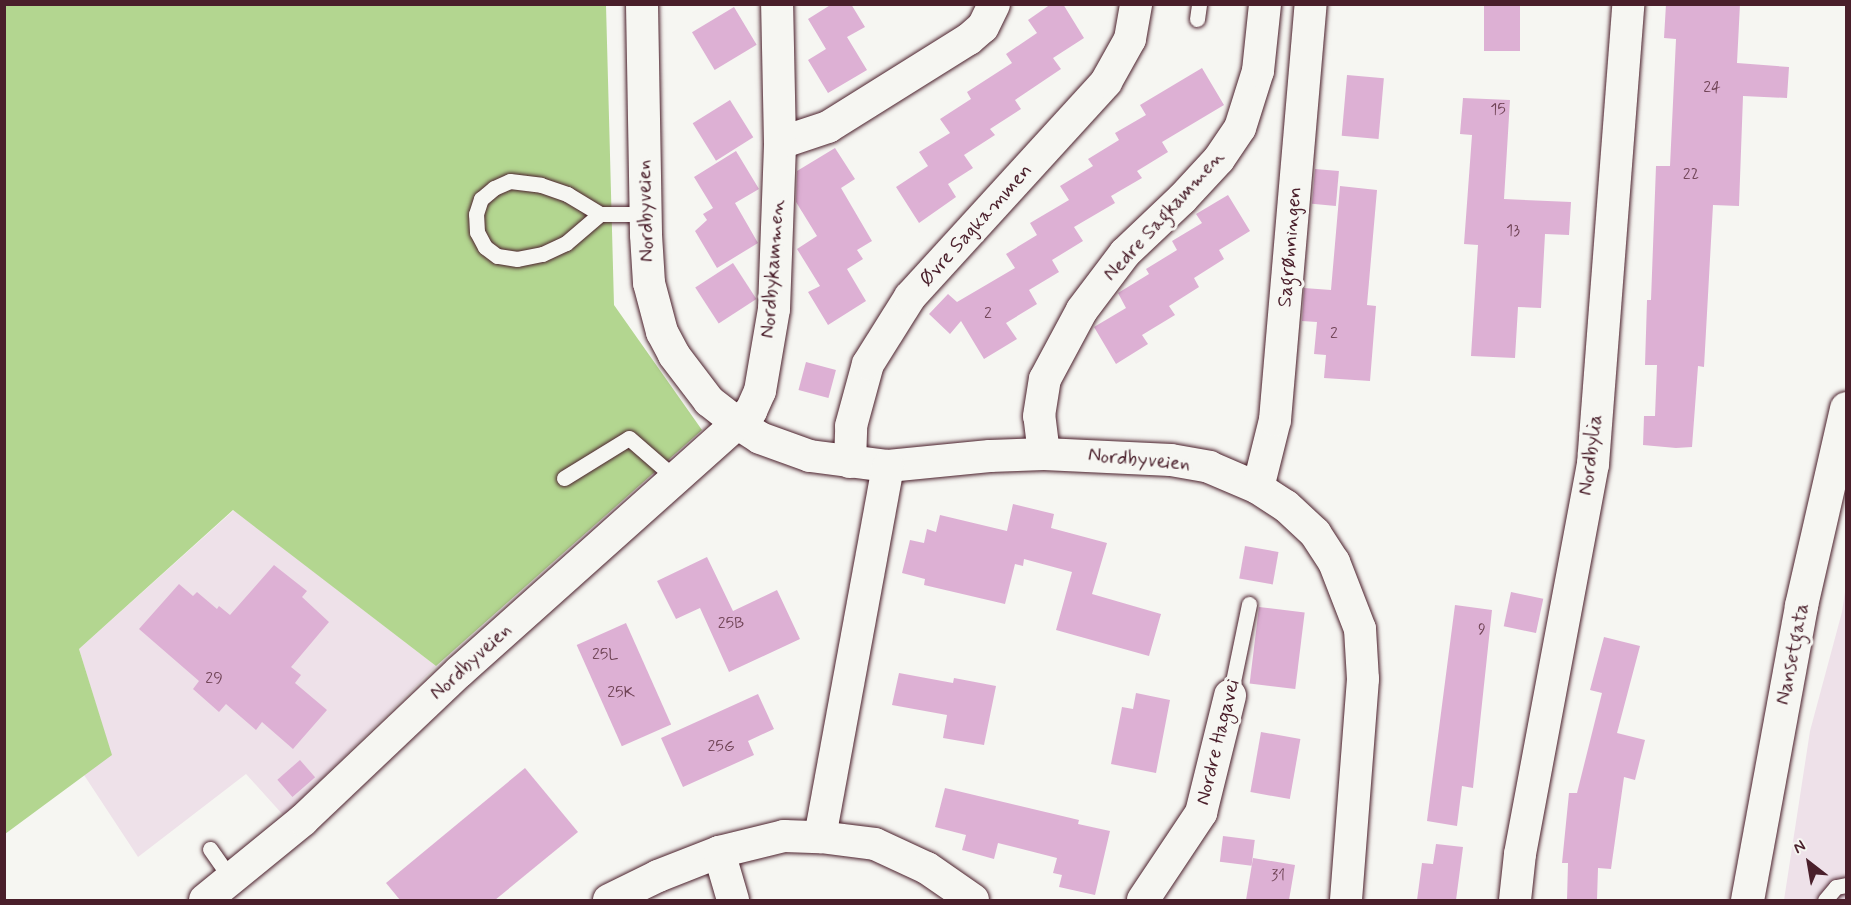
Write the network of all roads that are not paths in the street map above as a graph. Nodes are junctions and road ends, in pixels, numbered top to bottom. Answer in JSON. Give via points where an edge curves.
{"nodes":[{"id":1,"x":642,"y":4,"type":"edge"},
{"id":2,"x":777,"y":4,"type":"edge"},
{"id":3,"x":994,"y":4,"type":"edge"},
{"id":4,"x":1136,"y":4,"type":"edge"},
{"id":5,"x":1265,"y":4,"type":"edge"},
{"id":6,"x":1311,"y":4,"type":"edge"},
{"id":7,"x":1628,"y":4,"type":"edge"},
{"id":8,"x":780,"y":143,"type":"junction"},
{"id":9,"x":600,"y":214,"type":"junction"},
{"id":10,"x":645,"y":214,"type":"junction"},
{"id":11,"x":1846,"y":408,"type":"edge"},
{"id":12,"x":737,"y":423,"type":"junction"},
{"id":13,"x":1044,"y":454,"type":"junction"},
{"id":14,"x":850,"y":462,"type":"junction"},
{"id":15,"x":888,"y":466,"type":"junction"},
{"id":16,"x":564,"y":478,"type":"dead end"},
{"id":17,"x":675,"y":478,"type":"junction"},
{"id":18,"x":1258,"y":488,"type":"junction"},
{"id":19,"x":1249,"y":604,"type":"dead end"},
{"id":20,"x":1230,"y":696,"type":"joint"},
{"id":21,"x":820,"y":837,"type":"junction"},
{"id":22,"x":210,"y":849,"type":"dead end"},
{"id":23,"x":719,"y":852,"type":"junction"},
{"id":24,"x":231,"y":879,"type":"junction"},
{"id":25,"x":1846,"y":885,"type":"edge"},
{"id":26,"x":205,"y":900,"type":"edge"},
{"id":27,"x":609,"y":900,"type":"edge"},
{"id":28,"x":733,"y":900,"type":"edge"},
{"id":29,"x":973,"y":900,"type":"edge"},
{"id":30,"x":1143,"y":900,"type":"edge"},
{"id":31,"x":1346,"y":900,"type":"edge"},
{"id":32,"x":1515,"y":900,"type":"edge"},
{"id":33,"x":1747,"y":900,"type":"edge"},
{"id":34,"x":1826,"y":900,"type":"edge"}],
"edges":[{"from":1,"to":10,"type":"street","name":"Nordbyveien"},
{"from":2,"to":8,"type":"street","name":"Nordbykammen"},
{"from":3,"to":8,"type":"street","via":[[982,27],[969,39],[828,127]]},
{"from":4,"to":14,"type":"street","name":"Øvre Sagkammen","via":[[1130,39],[1106,82],[910,297],[868,364],[851,426]]},
{"from":5,"to":13,"type":"street","name":"Nedre Sagkammen","via":[[1258,71],[1240,128],[1197,183],[1125,253],[1082,310],[1045,379],[1039,416]]},
{"from":6,"to":18,"type":"street","name":"Sagrønningen","via":[[1275,420]]},
{"from":7,"to":32,"type":"street","name":"Nordbylia","via":[[1593,464],[1520,854]]},
{"from":8,"to":12,"type":"street","name":"Nordbykammen","via":[[774,309],[760,391],[751,411]]},
{"from":9,"to":9,"type":"lane","via":[[567,194],[510,181],[482,199],[476,214],[477,232],[485,247],[497,256],[517,259],[542,254],[566,243]]},
{"from":9,"to":10,"type":"lane"},
{"from":10,"to":12,"type":"street","name":"Nordbyveien","via":[[649,283],[663,332],[674,355],[709,401]]},
{"from":11,"to":33,"type":"main road","name":"Nansetgata","via":[[1801,605]]},
{"from":12,"to":14,"type":"street","name":"Nordbyveien","via":[[760,438],[800,453]]},
{"from":12,"to":17,"type":"street","name":"Nordbyveien"},
{"from":13,"to":15,"type":"street","name":"Nordbyveien"},
{"from":13,"to":18,"type":"street","name":"Nordbyveien","via":[[1171,460],[1209,467]]},
{"from":14,"to":15,"type":"street","name":"Nordbyveien"},
{"from":15,"to":21,"type":"street"},
{"from":16,"to":17,"type":"lane","via":[[629,438]]},
{"from":17,"to":24,"type":"street","name":"Nordbyveien","via":[[459,672],[303,820]]},
{"from":18,"to":31,"type":"street","name":"Nordbyveien","via":[[1286,506],[1315,533],[1334,562],[1359,630],[1364,679]]},
{"from":19,"to":20,"type":"lane","name":"Nordre Hagavei"},
{"from":20,"to":30,"type":"street","name":"Nordre Hagavei","via":[[1201,813]]},
{"from":21,"to":23,"type":"street","via":[[784,836]]},
{"from":21,"to":29,"type":"street","via":[[875,844],[927,868]]},
{"from":22,"to":24,"type":"lane"},
{"from":23,"to":27,"type":"street"},
{"from":23,"to":28,"type":"street"},
{"from":24,"to":26,"type":"street","name":"Nordbyveien"},
{"from":25,"to":34,"type":"lane","via":[[1836,887]]}]}
